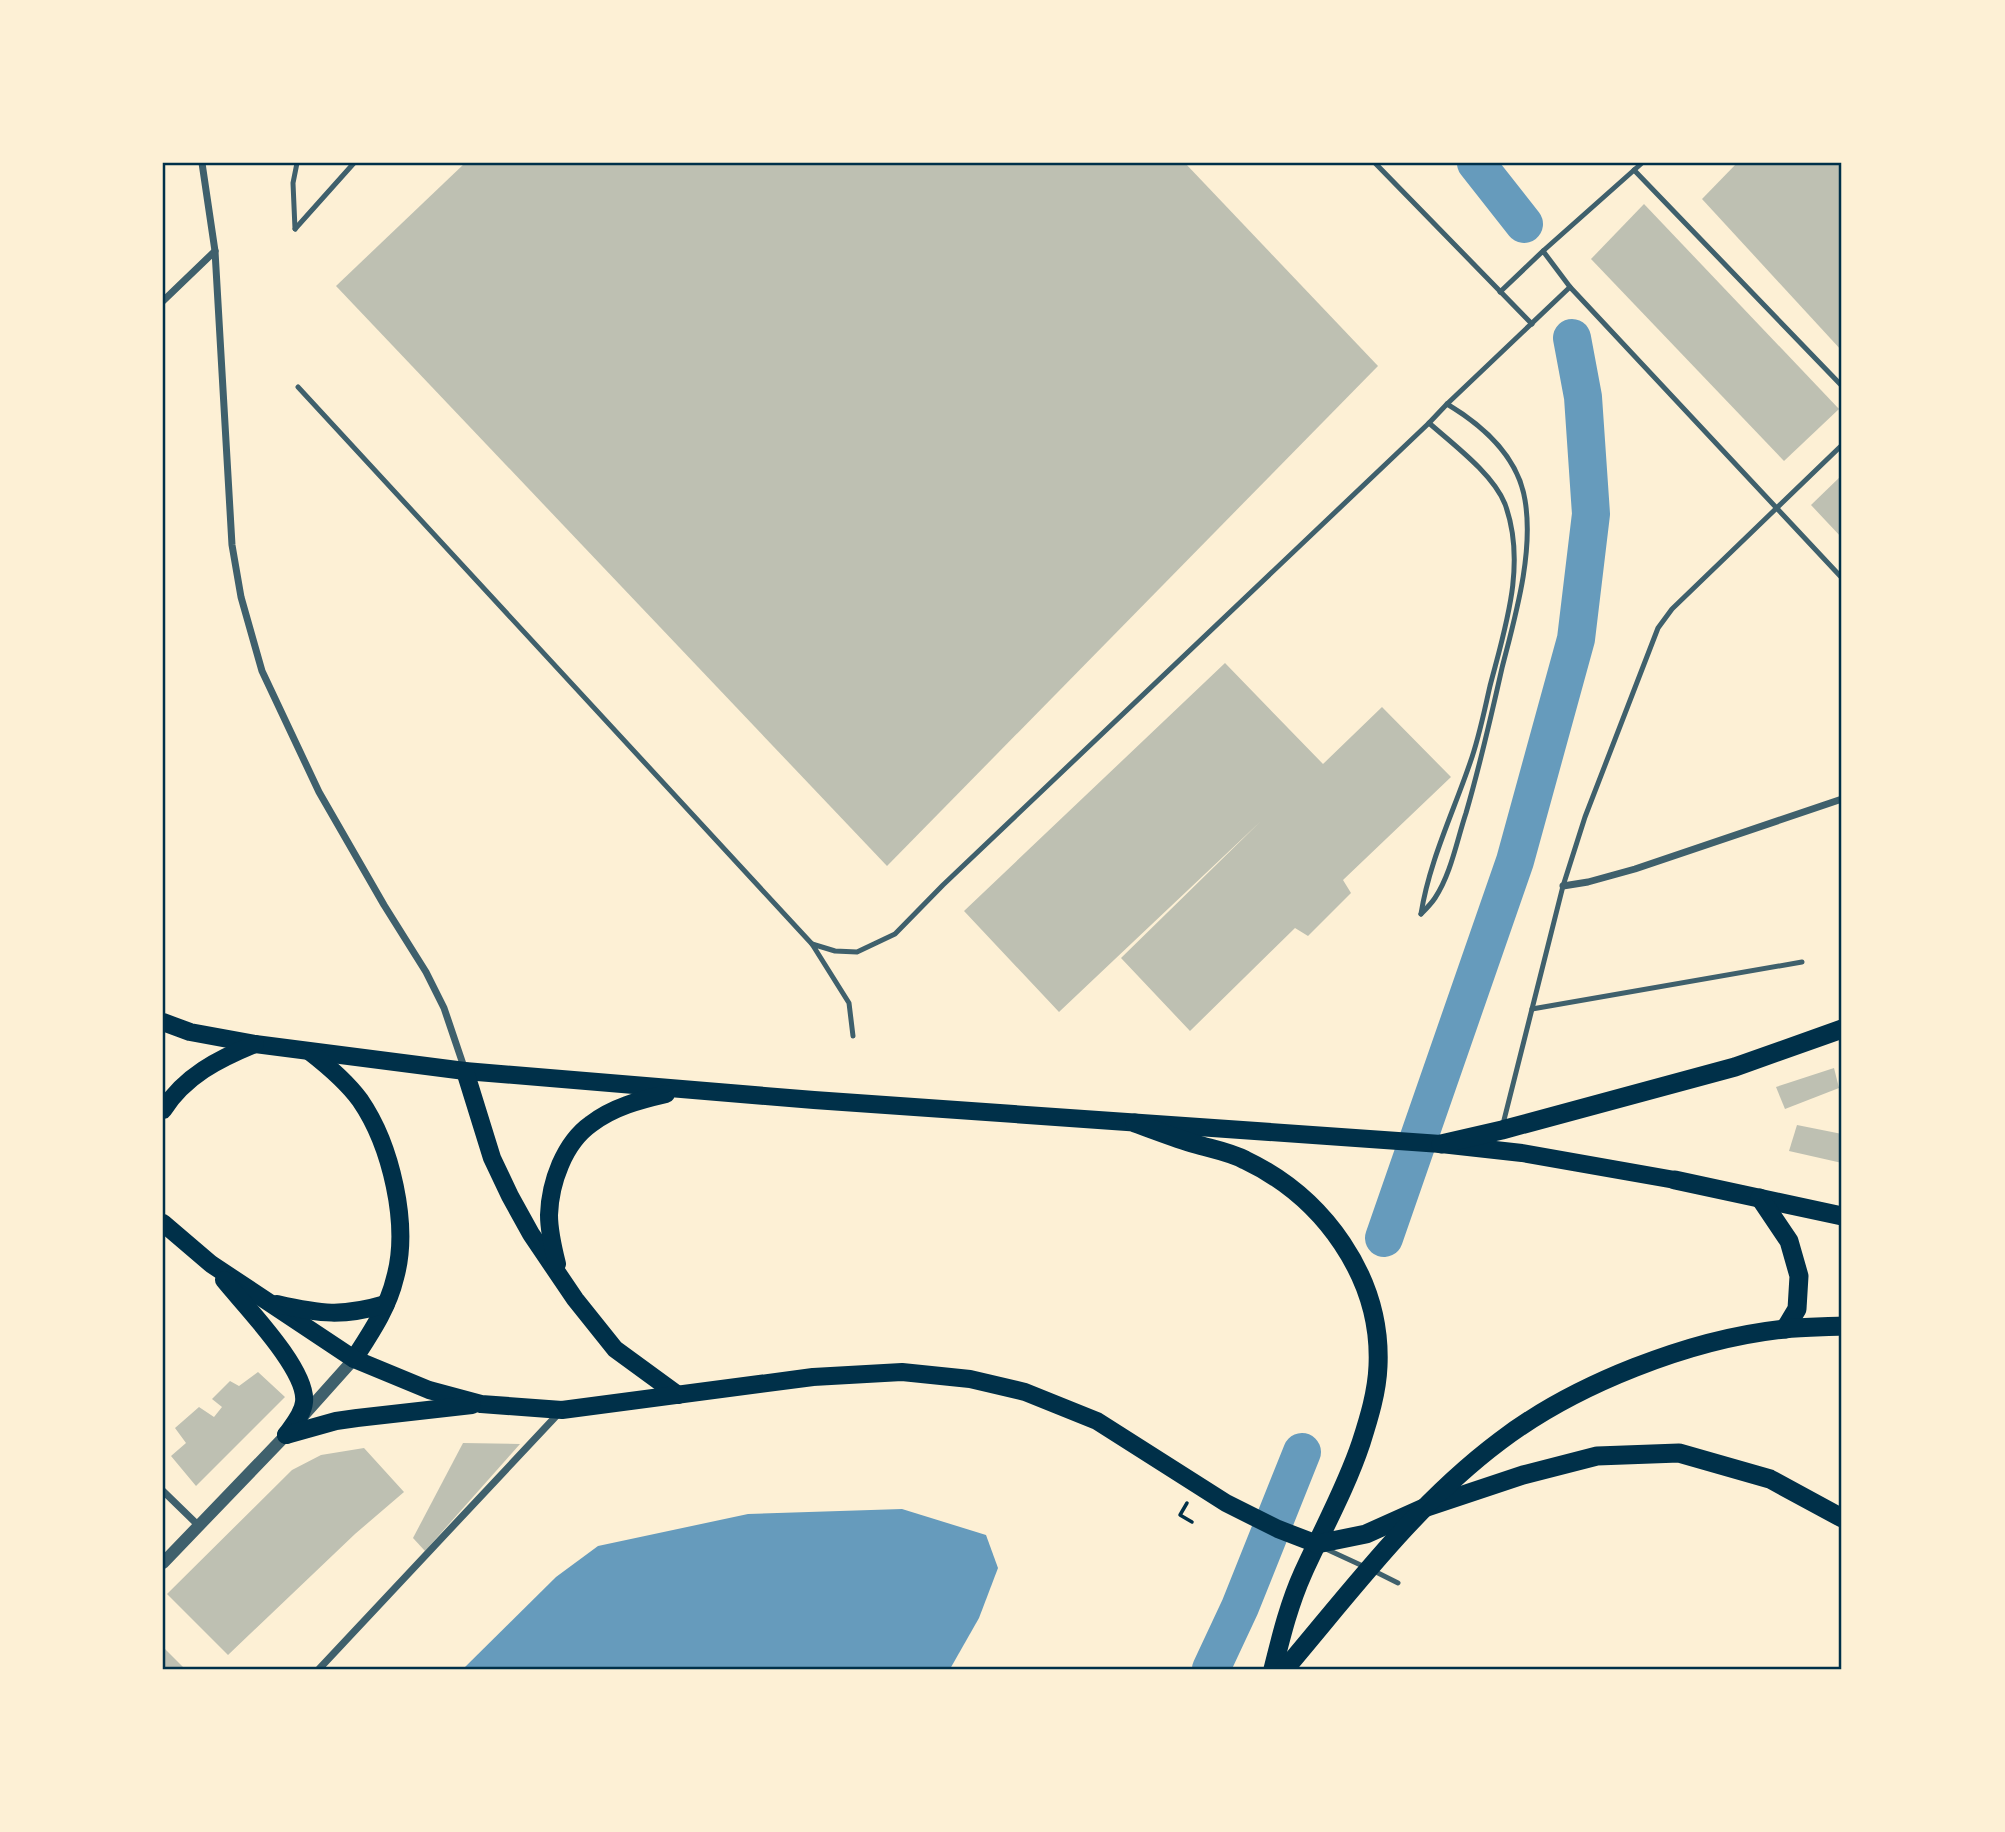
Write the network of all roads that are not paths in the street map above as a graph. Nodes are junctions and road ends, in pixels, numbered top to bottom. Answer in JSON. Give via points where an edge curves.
{"nodes":[{"id":1,"x":202,"y":163,"type":"edge"},
{"id":2,"x":297,"y":163,"type":"edge"},
{"id":3,"x":354,"y":163,"type":"edge"},
{"id":4,"x":1375,"y":163,"type":"edge"},
{"id":5,"x":1642,"y":163,"type":"edge"},
{"id":6,"x":1634,"y":170,"type":"junction"},
{"id":7,"x":215,"y":251,"type":"junction"},
{"id":8,"x":1543,"y":251,"type":"junction"},
{"id":9,"x":1570,"y":287,"type":"junction"},
{"id":10,"x":1500,"y":292,"type":"junction"},
{"id":11,"x":163,"y":301,"type":"edge"},
{"id":12,"x":1532,"y":324,"type":"junction"},
{"id":13,"x":1842,"y":386,"type":"edge"},
{"id":14,"x":298,"y":387,"type":"dead end"},
{"id":15,"x":1447,"y":404,"type":"junction"},
{"id":16,"x":1429,"y":424,"type":"junction"},
{"id":17,"x":1842,"y":445,"type":"edge"},
{"id":18,"x":1778,"y":507,"type":"junction"},
{"id":19,"x":1842,"y":578,"type":"edge"},
{"id":20,"x":1842,"y":799,"type":"edge"},
{"id":21,"x":1563,"y":886,"type":"junction"},
{"id":22,"x":812,"y":944,"type":"junction"},
{"id":23,"x":1802,"y":962,"type":"dead end"},
{"id":24,"x":1532,"y":1009,"type":"junction"},
{"id":25,"x":163,"y":1022,"type":"edge"},
{"id":26,"x":1842,"y":1030,"type":"edge"},
{"id":27,"x":853,"y":1036,"type":"dead end"},
{"id":28,"x":255,"y":1044,"type":"junction"},
{"id":29,"x":309,"y":1051,"type":"junction"},
{"id":30,"x":466,"y":1072,"type":"junction"},
{"id":31,"x":680,"y":1090,"type":"junction"},
{"id":32,"x":163,"y":1110,"type":"edge"},
{"id":33,"x":1135,"y":1123,"type":"junction"},
{"id":34,"x":1502,"y":1130,"type":"junction"},
{"id":35,"x":1435,"y":1144,"type":"junction"},
{"id":36,"x":1675,"y":1180,"type":"joint"},
{"id":37,"x":1760,"y":1198,"type":"junction"},
{"id":38,"x":1842,"y":1216,"type":"edge"},
{"id":39,"x":164,"y":1221,"type":"edge"},
{"id":40,"x":211,"y":1264,"type":"junction"},
{"id":41,"x":559,"y":1274,"type":"junction"},
{"id":42,"x":267,"y":1303,"type":"junction"},
{"id":43,"x":386,"y":1304,"type":"junction"},
{"id":44,"x":1842,"y":1326,"type":"edge"},
{"id":45,"x":1785,"y":1329,"type":"junction"},
{"id":46,"x":354,"y":1359,"type":"junction"},
{"id":47,"x":678,"y":1395,"type":"junction"},
{"id":48,"x":481,"y":1404,"type":"junction"},
{"id":49,"x":562,"y":1410,"type":"junction"},
{"id":50,"x":286,"y":1435,"type":"junction"},
{"id":51,"x":163,"y":1490,"type":"edge"},
{"id":52,"x":1424,"y":1508,"type":"junction"},
{"id":53,"x":1842,"y":1518,"type":"edge"},
{"id":54,"x":200,"y":1527,"type":"junction"},
{"id":55,"x":1308,"y":1541,"type":"junction"},
{"id":56,"x":163,"y":1563,"type":"edge"},
{"id":57,"x":1369,"y":1569,"type":"junction"},
{"id":58,"x":1398,"y":1583,"type":"dead end"},
{"id":59,"x":320,"y":1669,"type":"edge"},
{"id":60,"x":1273,"y":1669,"type":"edge"},
{"id":61,"x":1285,"y":1669,"type":"edge"}],
"edges":[{"from":1,"to":7,"type":"street"},
{"from":2,"to":3,"type":"lane","via":[[295,229]]},
{"from":4,"to":10,"type":"lane"},
{"from":5,"to":6,"type":"lane"},
{"from":6,"to":8,"type":"lane"},
{"from":6,"to":13,"type":"lane"},
{"from":7,"to":11,"type":"street"},
{"from":7,"to":30,"type":"street","via":[[232,545],[262,671],[319,792],[426,972]]},
{"from":8,"to":9,"type":"lane"},
{"from":8,"to":10,"type":"lane"},
{"from":9,"to":12,"type":"lane"},
{"from":9,"to":18,"type":"lane"},
{"from":10,"to":12,"type":"lane"},
{"from":12,"to":15,"type":"lane"},
{"from":14,"to":22,"type":"lane"},
{"from":15,"to":16,"type":"lane"},
{"from":15,"to":16,"type":"lane","via":[[1496,442],[1513,467],[1525,499],[1527,538],[1518,603],[1477,775],[1445,879],[1421,914],[1430,872],[1478,734],[1508,614],[1515,543],[1504,502],[1480,468]]},
{"from":16,"to":22,"type":"lane","via":[[895,934],[856,952]]},
{"from":17,"to":18,"type":"lane"},
{"from":18,"to":19,"type":"lane"},
{"from":18,"to":21,"type":"lane","via":[[1658,628]]},
{"from":20,"to":21,"type":"street","via":[[1635,869]]},
{"from":21,"to":24,"type":"lane"},
{"from":22,"to":27,"type":"lane","via":[[849,1003]]},
{"from":23,"to":24,"type":"lane"},
{"from":24,"to":34,"type":"lane"},
{"from":25,"to":28,"type":"main road"},
{"from":26,"to":34,"type":"highway","via":[[1735,1067]]},
{"from":28,"to":29,"type":"main road"},
{"from":28,"to":32,"type":"main road","via":[[198,1073]]},
{"from":29,"to":30,"type":"main road"},
{"from":29,"to":43,"type":"main road","via":[[361,1101],[384,1150],[401,1236]]},
{"from":30,"to":31,"type":"main road"},
{"from":30,"to":41,"type":"main road","via":[[492,1158],[509,1196]]},
{"from":31,"to":33,"type":"main road"},
{"from":31,"to":41,"type":"main road","via":[[628,1104],[578,1135],[552,1193],[549,1216]]},
{"from":33,"to":35,"type":"main road"},
{"from":33,"to":55,"type":"highway","via":[[1244,1159],[1282,1181],[1332,1228],[1356,1267],[1377,1340],[1375,1394],[1361,1445]]},
{"from":34,"to":35,"type":"highway"},
{"from":35,"to":36,"type":"main road","via":[[1522,1153]]},
{"from":36,"to":37,"type":"highway"},
{"from":37,"to":38,"type":"highway"},
{"from":37,"to":45,"type":"highway","via":[[1789,1241],[1799,1276],[1797,1308]]},
{"from":39,"to":40,"type":"main road"},
{"from":40,"to":42,"type":"main road"},
{"from":40,"to":50,"type":"main road","via":[[284,1353],[301,1381],[304,1403]]},
{"from":41,"to":47,"type":"main road","via":[[615,1349]]},
{"from":42,"to":43,"type":"main road","via":[[345,1314]]},
{"from":42,"to":46,"type":"main road"},
{"from":43,"to":46,"type":"main road"},
{"from":44,"to":45,"type":"highway"},
{"from":45,"to":52,"type":"highway","via":[[1673,1354],[1587,1388],[1501,1440]]},
{"from":46,"to":48,"type":"main road","via":[[429,1390]]},
{"from":46,"to":50,"type":"street"},
{"from":47,"to":49,"type":"main road"},
{"from":47,"to":55,"type":"main road","via":[[890,1372],[970,1379],[1025,1392],[1097,1421],[1247,1514]]},
{"from":48,"to":49,"type":"main road"},
{"from":48,"to":50,"type":"main road","via":[[346,1419]]},
{"from":49,"to":59,"type":"street"},
{"from":50,"to":54,"type":"street"},
{"from":51,"to":54,"type":"street"},
{"from":52,"to":53,"type":"highway","via":[[1597,1456],[1679,1452],[1770,1479]]},
{"from":52,"to":55,"type":"highway","via":[[1366,1534]]},
{"from":52,"to":57,"type":"highway"},
{"from":54,"to":56,"type":"street"},
{"from":55,"to":57,"type":"lane"},
{"from":55,"to":60,"type":"highway"},
{"from":57,"to":58,"type":"lane"},
{"from":57,"to":61,"type":"highway"}]}
